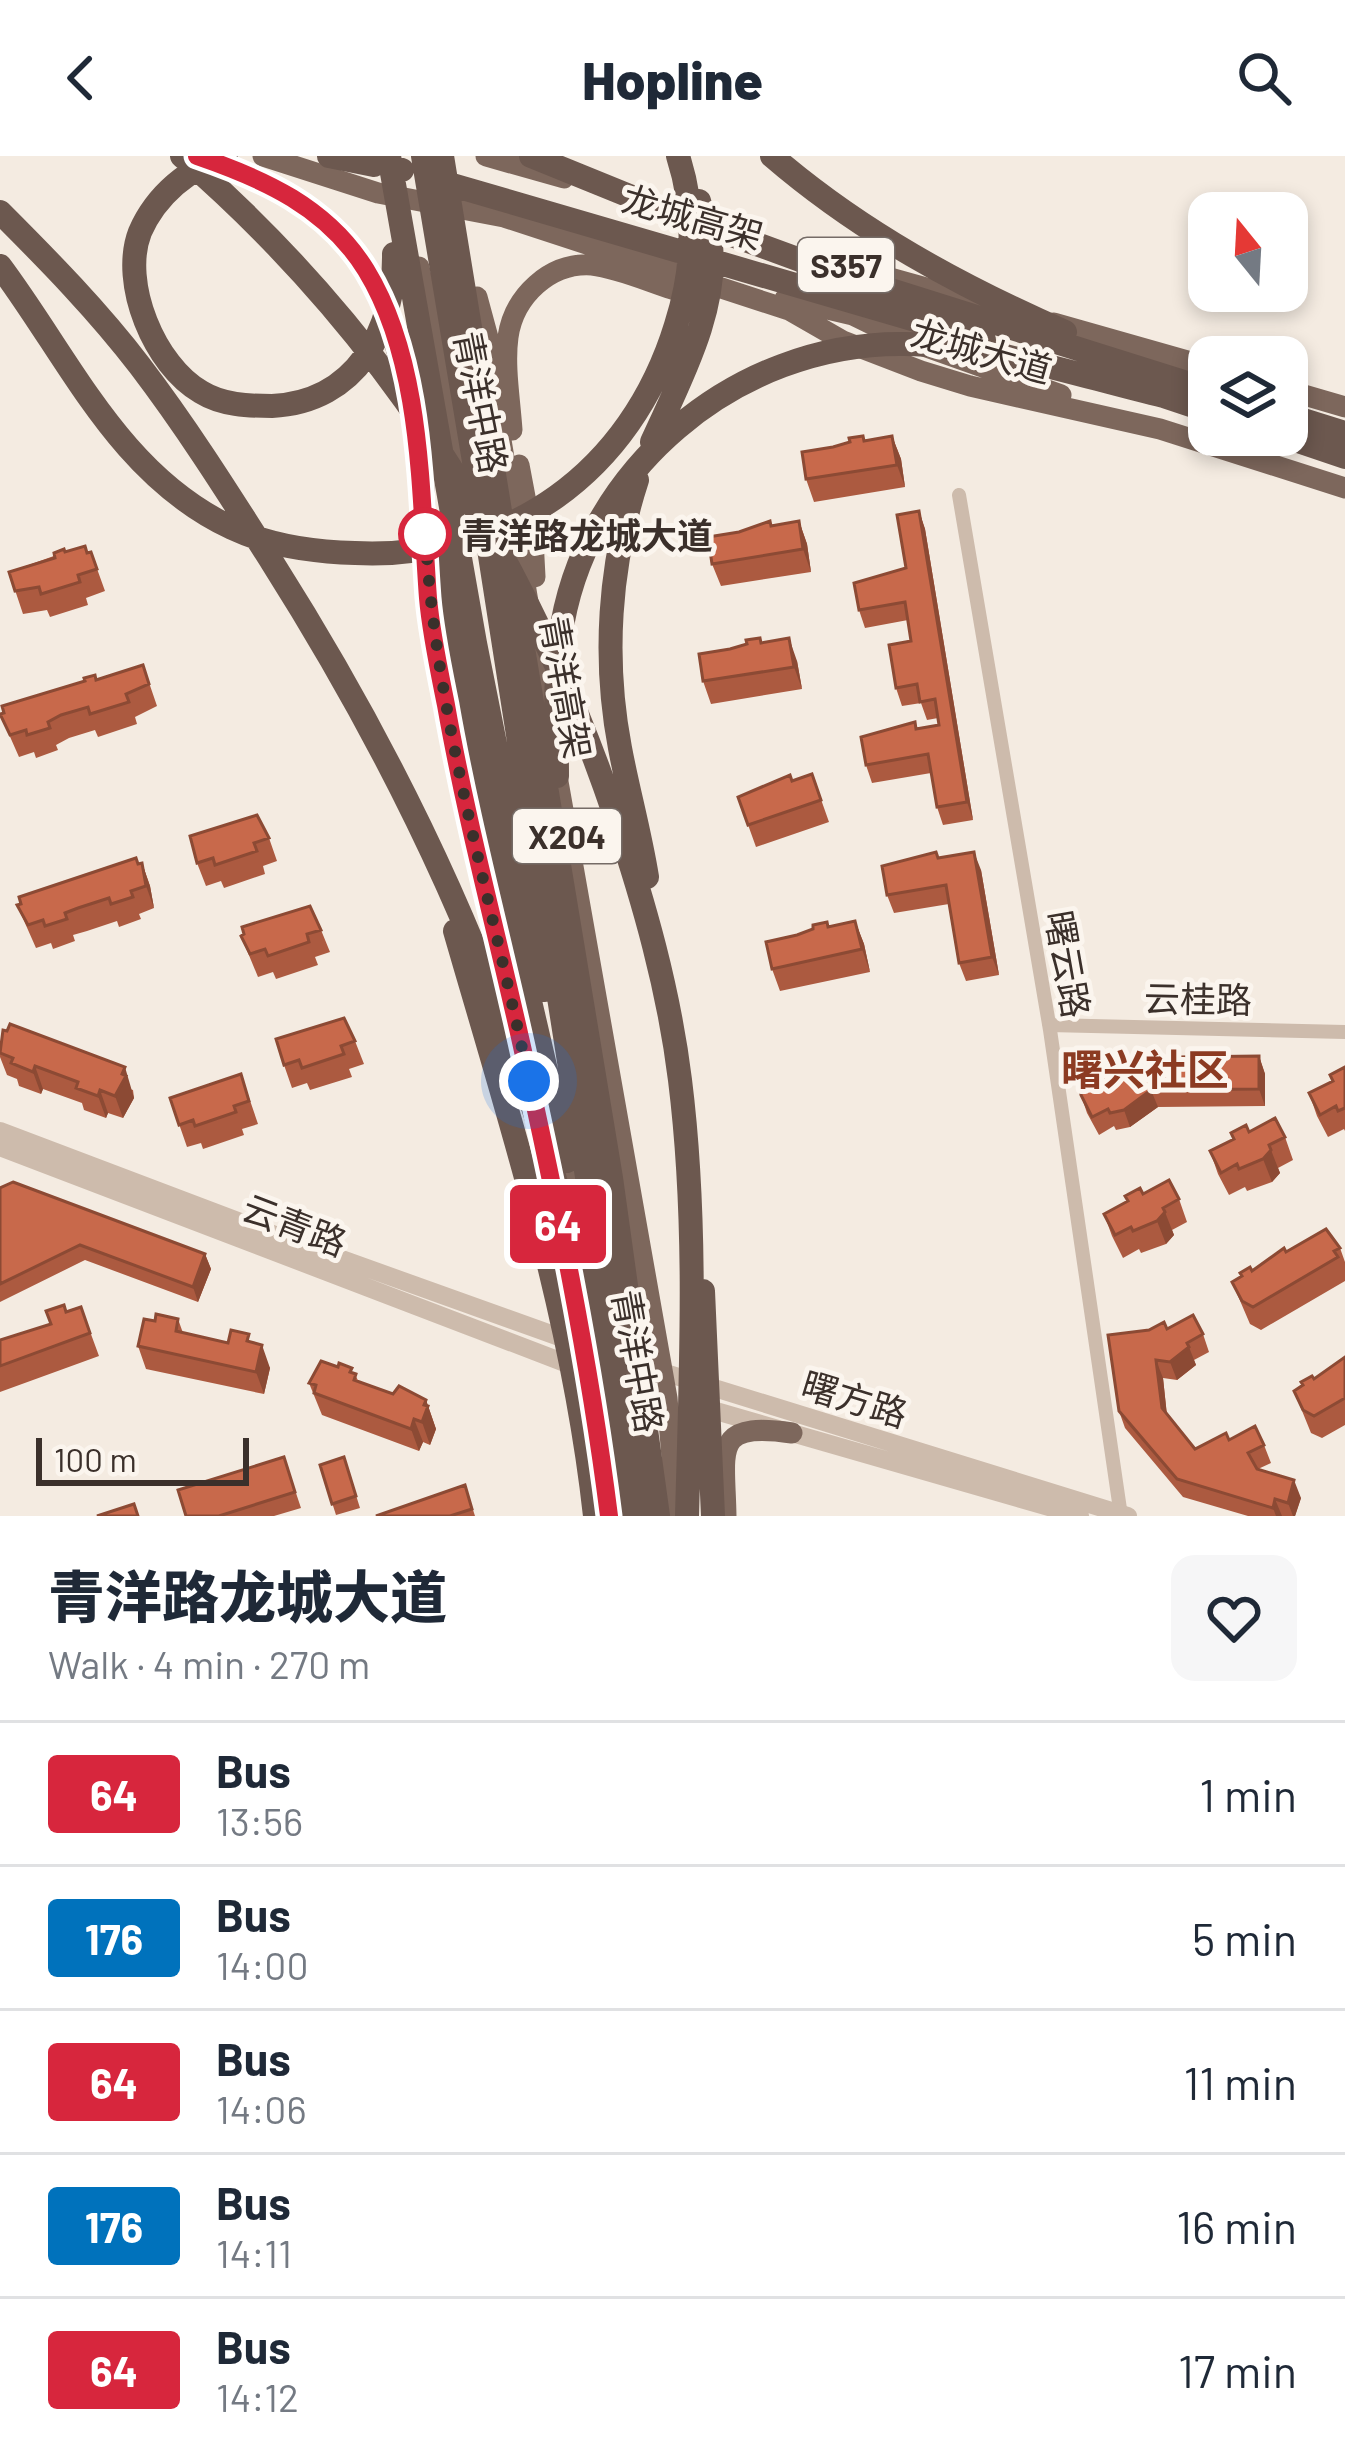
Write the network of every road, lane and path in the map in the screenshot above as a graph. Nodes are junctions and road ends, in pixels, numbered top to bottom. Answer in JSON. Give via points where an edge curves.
{"nodes":[{"id":1,"x":182,"y":156,"type":"edge"},
{"id":2,"x":197,"y":156,"type":"edge"},
{"id":3,"x":226,"y":156,"type":"edge"},
{"id":4,"x":263,"y":156,"type":"edge"},
{"id":5,"x":329,"y":156,"type":"edge"},
{"id":6,"x":344,"y":156,"type":"edge"},
{"id":7,"x":362,"y":156,"type":"edge"},
{"id":8,"x":448,"y":156,"type":"edge"},
{"id":9,"x":486,"y":156,"type":"edge"},
{"id":10,"x":531,"y":156,"type":"edge"},
{"id":11,"x":567,"y":156,"type":"edge"},
{"id":12,"x":679,"y":156,"type":"edge"},
{"id":13,"x":772,"y":156,"type":"edge"},
{"id":14,"x":389,"y":159,"type":"edge"},
{"id":15,"x":423,"y":166,"type":"edge"},
{"id":16,"x":638,"y":194,"type":"junction"},
{"id":17,"x":400,"y":198,"type":"junction"},
{"id":18,"x":461,"y":208,"type":"junction"},
{"id":19,"x":0,"y":212,"type":"edge"},
{"id":20,"x":415,"y":250,"type":"junction"},
{"id":21,"x":0,"y":266,"type":"edge"},
{"id":22,"x":679,"y":277,"type":"junction"},
{"id":23,"x":477,"y":297,"type":"junction"},
{"id":24,"x":843,"y":341,"type":"junction"},
{"id":25,"x":1188,"y":361,"type":"edge"},
{"id":26,"x":430,"y":379,"type":"junction"},
{"id":27,"x":1168,"y":387,"type":"junction"},
{"id":28,"x":1188,"y":388,"type":"edge"},
{"id":29,"x":1308,"y":396,"type":"edge"},
{"id":30,"x":1188,"y":399,"type":"edge"},
{"id":31,"x":1345,"y":407,"type":"edge"},
{"id":32,"x":1308,"y":422,"type":"edge"},
{"id":33,"x":1160,"y":429,"type":"junction"},
{"id":34,"x":512,"y":430,"type":"junction"},
{"id":35,"x":1345,"y":433,"type":"edge"},
{"id":36,"x":455,"y":434,"type":"junction"},
{"id":37,"x":1308,"y":444,"type":"edge"},
{"id":38,"x":1345,"y":457,"type":"edge"},
{"id":39,"x":423,"y":487,"type":"junction"},
{"id":40,"x":1345,"y":488,"type":"edge"},
{"id":41,"x":959,"y":495,"type":"dead end"},
{"id":42,"x":540,"y":673,"type":"junction"},
{"id":43,"x":418,"y":820,"type":"junction"},
{"id":44,"x":478,"y":858,"type":"junction"},
{"id":45,"x":577,"y":973,"type":"junction"},
{"id":46,"x":663,"y":974,"type":"junction"},
{"id":47,"x":1049,"y":1024,"type":"junction"},
{"id":48,"x":1345,"y":1032,"type":"edge"},
{"id":49,"x":0,"y":1131,"type":"edge"},
{"id":50,"x":0,"y":1147,"type":"edge"},
{"id":51,"x":567,"y":1164,"type":"junction"},
{"id":52,"x":692,"y":1200,"type":"junction"},
{"id":53,"x":573,"y":1247,"type":"junction"},
{"id":54,"x":605,"y":1280,"type":"junction"},
{"id":55,"x":574,"y":1343,"type":"junction"},
{"id":56,"x":605,"y":1353,"type":"junction"},
{"id":57,"x":577,"y":1368,"type":"junction"},
{"id":58,"x":662,"y":1372,"type":"junction"},
{"id":59,"x":610,"y":1380,"type":"junction"},
{"id":60,"x":667,"y":1398,"type":"junction"},
{"id":61,"x":792,"y":1432,"type":"junction"},
{"id":62,"x":1123,"y":1515,"type":"edge"},
{"id":63,"x":582,"y":1516,"type":"edge"},
{"id":64,"x":596,"y":1516,"type":"edge"},
{"id":65,"x":609,"y":1516,"type":"edge"},
{"id":66,"x":621,"y":1516,"type":"edge"},
{"id":67,"x":636,"y":1516,"type":"edge"},
{"id":68,"x":658,"y":1516,"type":"edge"},
{"id":69,"x":677,"y":1516,"type":"edge"},
{"id":70,"x":687,"y":1516,"type":"edge"},
{"id":71,"x":700,"y":1516,"type":"edge"},
{"id":72,"x":713,"y":1516,"type":"edge"},
{"id":73,"x":726,"y":1516,"type":"edge"},
{"id":74,"x":1080,"y":1516,"type":"edge"}],
"edges":[{"from":1,"to":46,"type":"highway","via":[[247,212],[386,370],[501,551],[564,674]]},
{"from":2,"to":39,"type":"main road","via":[[262,178],[304,205],[367,272],[398,351]]},
{"from":3,"to":14,"type":"highway","via":[[200,164],[148,217],[138,237],[138,296],[168,365],[202,393],[244,406],[316,397],[350,376],[375,343],[395,284]]},
{"from":4,"to":17,"type":"main road","name":"龙城大道","number":"S357"},
{"from":5,"to":15,"type":"highway"},
{"from":6,"to":14,"type":"main road"},
{"from":7,"to":15,"type":"highway","name":"龙城高架"},
{"from":8,"to":14,"type":"main road","via":[[431,170]]},
{"from":8,"to":18,"type":"main road","name":"青洋中路","number":"X204"},
{"from":8,"to":45,"type":"highway","name":"青洋高架"},
{"from":9,"to":16,"type":"main road","name":"龙城大道","number":"S357"},
{"from":10,"to":27,"type":"highway","name":"龙城高架","via":[[830,271]]},
{"from":11,"to":16,"type":"main road"},
{"from":12,"to":21,"type":"highway","via":[[692,216],[690,264],[647,398],[598,462],[556,499],[473,540],[430,551],[287,546],[233,529],[181,499],[112,432]]},
{"from":12,"to":46,"type":"highway","via":[[710,238],[705,303],[623,523],[612,614],[619,746]]},
{"from":13,"to":27,"type":"highway","via":[[898,248]]},
{"from":14,"to":17,"type":"main road","name":"青洋中路","number":"X204"},
{"from":14,"to":26,"type":"highway"},
{"from":15,"to":27,"type":"highway","name":"龙城高架"},
{"from":15,"to":54,"type":"highway","name":"青洋高架"},
{"from":16,"to":25,"type":"main road","name":"龙城大道","number":"S357","via":[[837,263]]},
{"from":17,"to":18,"type":"main road","name":"龙城大道","number":"S357"},
{"from":17,"to":20,"type":"main road","name":"青洋中路","number":"X204"},
{"from":18,"to":22,"type":"main road","name":"龙城大道","number":"S357"},
{"from":18,"to":23,"type":"main road","name":"青洋中路","number":"X204"},
{"from":19,"to":43,"type":"highway","via":[[140,365],[214,470],[331,656]]},
{"from":20,"to":36,"type":"main road","name":"青洋中路","number":"X204"},
{"from":20,"to":39,"type":"main road"},
{"from":22,"to":24,"type":"main road","name":"龙城大道","number":"S357","via":[[789,310]]},
{"from":22,"to":33,"type":"main road","via":[[853,315]]},
{"from":23,"to":34,"type":"main road"},
{"from":23,"to":42,"type":"main road","name":"青洋中路","number":"X204"},
{"from":24,"to":33,"type":"main road","name":"龙城大道","number":"S357","via":[[970,386]]},
{"from":24,"to":34,"type":"main road","via":[[595,266],[559,269],[528,292],[510,325]]},
{"from":26,"to":51,"type":"highway","via":[[447,586]]},
{"from":26,"to":54,"type":"highway"},
{"from":27,"to":28,"type":"highway","name":"龙城高架"},
{"from":27,"to":30,"type":"highway","name":"龙城高架"},
{"from":27,"to":45,"type":"highway","via":[[903,344],[777,366],[673,427],[596,526],[560,637],[557,778]]},
{"from":29,"to":31,"type":"main road"},
{"from":32,"to":35,"type":"highway"},
{"from":33,"to":40,"type":"main road","name":"龙城大道","number":"S357"},
{"from":34,"to":42,"type":"main road","via":[[533,538]]},
{"from":36,"to":44,"type":"main road","via":[[458,604],[490,763]]},
{"from":36,"to":51,"type":"main road","name":"青洋中路","number":"X204","via":[[553,982]]},
{"from":37,"to":38,"type":"highway"},
{"from":39,"to":44,"type":"main road","via":[[429,602]]},
{"from":41,"to":47,"type":"street","name":"曙云路"},
{"from":42,"to":58,"type":"main road","name":"青洋中路","number":"X204"},
{"from":43,"to":64,"type":"highway","via":[[547,1247]]},
{"from":43,"to":66,"type":"highway","via":[[489,977],[541,1124],[591,1324]]},
{"from":44,"to":53,"type":"main road","via":[[543,1150]]},
{"from":45,"to":68,"type":"highway","name":"青洋高架"},
{"from":46,"to":52,"type":"highway"},
{"from":47,"to":48,"type":"street","name":"云桂路"},
{"from":47,"to":62,"type":"street","name":"曙云路"},
{"from":49,"to":55,"type":"street","name":"云青路"},
{"from":50,"to":57,"type":"street","name":"云青路"},
{"from":51,"to":53,"type":"main road","name":"青洋中路","number":"X204"},
{"from":52,"to":70,"type":"highway"},
{"from":52,"to":72,"type":"highway","via":[[707,1327]]},
{"from":53,"to":55,"type":"main road"},
{"from":53,"to":56,"type":"main road","name":"青洋中路","number":"X204"},
{"from":54,"to":67,"type":"highway","name":"青洋高架"},
{"from":55,"to":56,"type":"street","name":"曙方路"},
{"from":55,"to":57,"type":"main road"},
{"from":56,"to":58,"type":"street","name":"曙方路"},
{"from":56,"to":59,"type":"main road","name":"青洋中路","number":"X204"},
{"from":57,"to":59,"type":"street","name":"曙方路"},
{"from":57,"to":63,"type":"main road"},
{"from":57,"to":65,"type":"main road"},
{"from":58,"to":60,"type":"main road","name":"青洋中路","number":"X204"},
{"from":58,"to":62,"type":"street","name":"曙方路"},
{"from":59,"to":60,"type":"street","name":"曙方路"},
{"from":59,"to":67,"type":"main road","name":"青洋中路","number":"X204"},
{"from":60,"to":61,"type":"street","name":"曙方路"},
{"from":60,"to":69,"type":"main road","name":"青洋中路","number":"X204"},
{"from":60,"to":71,"type":"main road"},
{"from":61,"to":73,"type":"main road","via":[[753,1427],[734,1436],[725,1454]]},
{"from":61,"to":74,"type":"street","name":"曙方路"}]}
